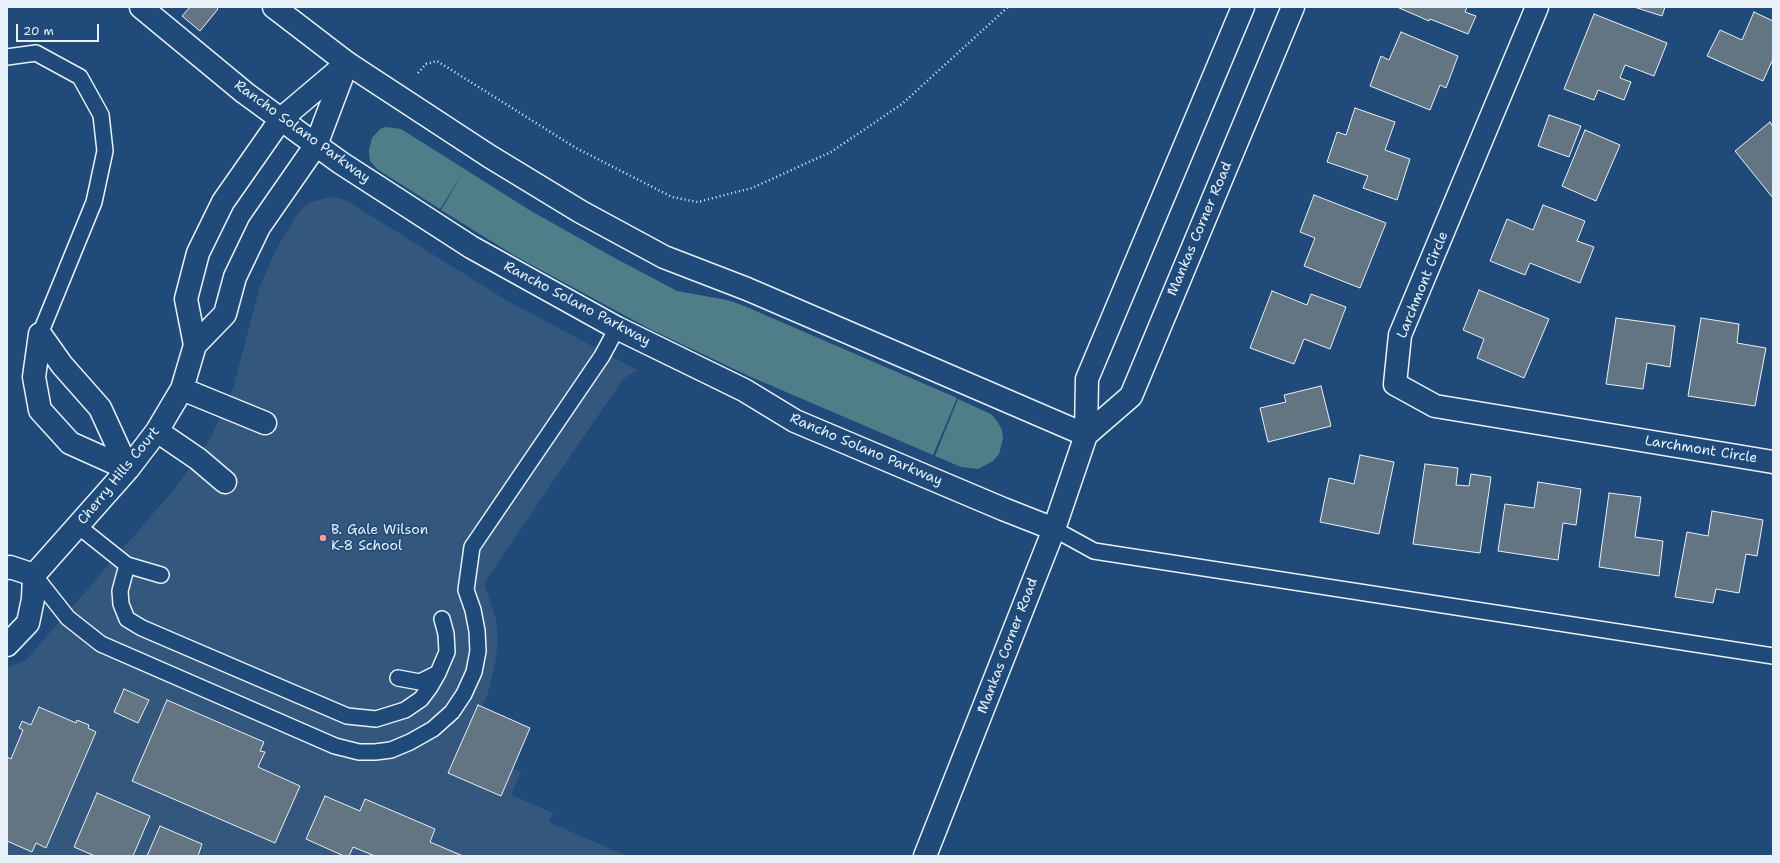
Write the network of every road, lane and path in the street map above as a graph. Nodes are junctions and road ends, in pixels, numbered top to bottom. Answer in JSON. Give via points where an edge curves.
{"nodes":[{"id":1,"x":141,"y":7,"type":"edge"},
{"id":2,"x":274,"y":7,"type":"edge"},
{"id":3,"x":1008,"y":7,"type":"edge"},
{"id":4,"x":1243,"y":7,"type":"edge"},
{"id":5,"x":1293,"y":7,"type":"edge"},
{"id":6,"x":1537,"y":7,"type":"edge"},
{"id":7,"x":7,"y":57,"type":"edge"},
{"id":8,"x":347,"y":63,"type":"junction"},
{"id":9,"x":418,"y":73,"type":"dead end"},
{"id":10,"x":281,"y":119,"type":"junction"},
{"id":11,"x":316,"y":145,"type":"junction"},
{"id":12,"x":617,"y":328,"type":"junction"},
{"id":13,"x":40,"y":334,"type":"junction"},
{"id":14,"x":196,"y":345,"type":"junction"},
{"id":15,"x":182,"y":390,"type":"junction"},
{"id":16,"x":265,"y":423,"type":"dead end"},
{"id":17,"x":157,"y":432,"type":"junction"},
{"id":18,"x":1086,"y":435,"type":"junction"},
{"id":19,"x":1773,"y":462,"type":"edge"},
{"id":20,"x":128,"y":469,"type":"junction"},
{"id":21,"x":225,"y":482,"type":"dead end"},
{"id":22,"x":78,"y":526,"type":"junction"},
{"id":23,"x":1054,"y":529,"type":"junction"},
{"id":24,"x":127,"y":565,"type":"junction"},
{"id":25,"x":7,"y":568,"type":"edge"},
{"id":26,"x":34,"y":575,"type":"junction"},
{"id":27,"x":161,"y":575,"type":"dead end"},
{"id":28,"x":442,"y":619,"type":"dead end"},
{"id":29,"x":7,"y":645,"type":"edge"},
{"id":30,"x":1773,"y":656,"type":"edge"},
{"id":31,"x":438,"y":673,"type":"junction"},
{"id":32,"x":398,"y":678,"type":"dead end"},
{"id":33,"x":924,"y":856,"type":"edge"}],
"edges":[{"from":1,"to":10,"type":"street","name":"Rancho Solano Parkway"},
{"from":2,"to":8,"type":"street"},
{"from":3,"to":9,"type":"path","via":[[902,104],[831,152],[752,188],[698,202],[672,197],[576,148],[437,60],[426,64]]},
{"from":4,"to":18,"type":"street","name":"Mankas Corner Road","via":[[1087,379]]},
{"from":5,"to":18,"type":"street","name":"Mankas Corner Road","via":[[1131,396]]},
{"from":6,"to":19,"type":"street","name":"Larchmont Circle","via":[[1400,335],[1395,384],[1435,406]]},
{"from":7,"to":13,"type":"lane","via":[[36,53],[80,77],[101,115],[106,151],[94,202]]},
{"from":8,"to":10,"type":"street","name":"Cherry Hills Court"},
{"from":8,"to":11,"type":"street","name":"Cherry Hills Court"},
{"from":8,"to":18,"type":"street","via":[[489,156],[581,212],[664,257],[747,289]]},
{"from":10,"to":11,"type":"street","name":"Rancho Solano Parkway"},
{"from":10,"to":14,"type":"street","name":"Cherry Hills Court","via":[[223,202],[198,253],[186,299]]},
{"from":11,"to":12,"type":"street","name":"Rancho Solano Parkway","via":[[471,247]]},
{"from":11,"to":14,"type":"street","name":"Cherry Hills Court","via":[[259,227],[235,277],[225,314]]},
{"from":12,"to":23,"type":"street","name":"Rancho Solano Parkway","via":[[744,390],[795,421]]},
{"from":12,"to":26,"type":"lane","via":[[602,356],[472,547],[466,590],[473,610],[478,651],[474,672],[464,694],[452,712],[433,729],[392,750],[359,752],[335,746],[101,644],[68,618]]},
{"from":13,"to":20,"type":"street","via":[[62,365],[100,408]]},
{"from":13,"to":20,"type":"street","via":[[34,377],[40,410],[70,443]]},
{"from":14,"to":15,"type":"street","name":"Cherry Hills Court"},
{"from":15,"to":16,"type":"street"},
{"from":15,"to":17,"type":"street","name":"Cherry Hills Court"},
{"from":17,"to":20,"type":"street","name":"Cherry Hills Court"},
{"from":17,"to":21,"type":"street","via":[[198,458]]},
{"from":18,"to":23,"type":"street","name":"Mankas Corner Road"},
{"from":20,"to":22,"type":"street","name":"Cherry Hills Court"},
{"from":22,"to":24,"type":"lane"},
{"from":22,"to":26,"type":"street","name":"Cherry Hills Court"},
{"from":23,"to":30,"type":"lane","via":[[1094,551]]},
{"from":23,"to":33,"type":"street","name":"Mankas Corner Road"},
{"from":24,"to":27,"type":"lane"},
{"from":24,"to":31,"type":"lane","via":[[120,591],[121,604],[127,619],[142,628],[347,716],[376,719],[405,710],[421,699]]},
{"from":25,"to":26,"type":"street"},
{"from":26,"to":29,"type":"street","via":[[28,623]]},
{"from":28,"to":31,"type":"lane","via":[[447,652]]},
{"from":31,"to":32,"type":"lane","via":[[420,682]]}]}
